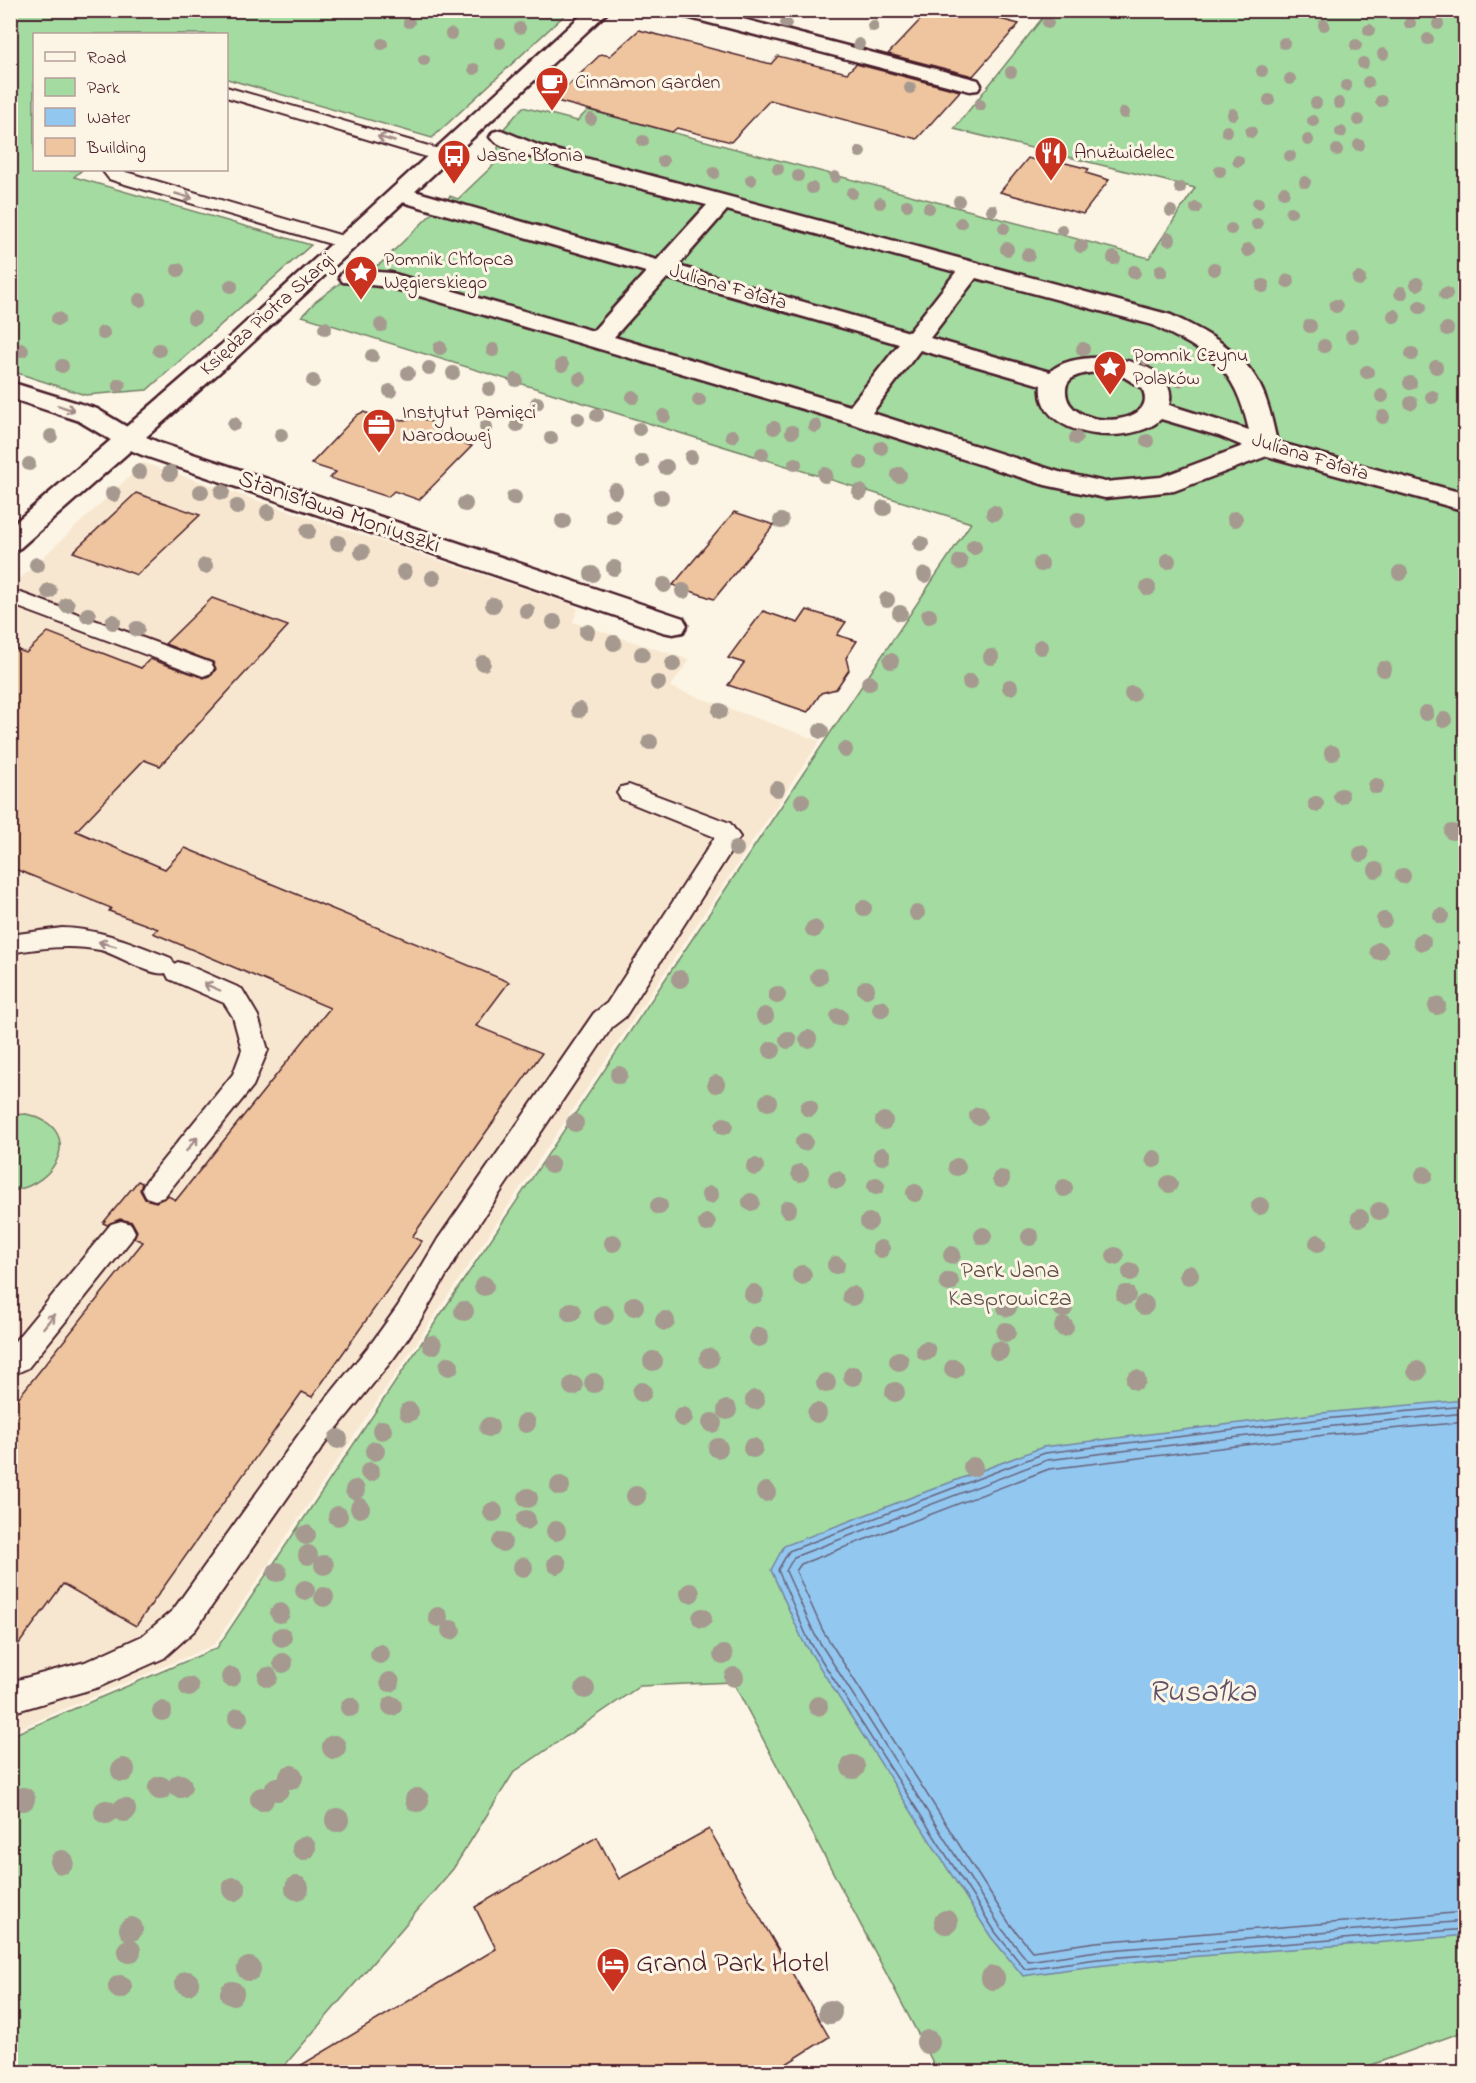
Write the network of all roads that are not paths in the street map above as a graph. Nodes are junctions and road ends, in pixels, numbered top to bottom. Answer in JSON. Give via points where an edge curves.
{"nodes":[{"id":1,"x":600,"y":10,"type":"edge"},
{"id":2,"x":682,"y":10,"type":"edge"},
{"id":3,"x":970,"y":85,"type":"dead end"},
{"id":4,"x":228,"y":93,"type":"edge"},
{"id":5,"x":501,"y":137,"type":"dead end"},
{"id":6,"x":442,"y":156,"type":"junction"},
{"id":7,"x":111,"y":171,"type":"edge"},
{"id":8,"x":400,"y":194,"type":"junction"},
{"id":9,"x":722,"y":202,"type":"junction"},
{"id":10,"x":347,"y":243,"type":"junction"},
{"id":11,"x":662,"y":269,"type":"junction"},
{"id":12,"x":970,"y":270,"type":"junction"},
{"id":13,"x":351,"y":277,"type":"dead end"},
{"id":14,"x":598,"y":340,"type":"junction"},
{"id":15,"x":914,"y":341,"type":"junction"},
{"id":16,"x":1055,"y":381,"type":"junction"},
{"id":17,"x":10,"y":389,"type":"edge"},
{"id":18,"x":1155,"y":409,"type":"junction"},
{"id":19,"x":856,"y":416,"type":"junction"},
{"id":20,"x":128,"y":439,"type":"junction"},
{"id":21,"x":1266,"y":447,"type":"junction"},
{"id":22,"x":1466,"y":503,"type":"edge"},
{"id":23,"x":10,"y":542,"type":"edge"},
{"id":24,"x":10,"y":596,"type":"edge"},
{"id":25,"x":673,"y":626,"type":"dead end"},
{"id":26,"x":203,"y":668,"type":"dead end"},
{"id":27,"x":629,"y":793,"type":"dead end"},
{"id":28,"x":10,"y":944,"type":"edge"},
{"id":29,"x":156,"y":1190,"type":"dead end"},
{"id":30,"x":121,"y":1232,"type":"dead end"},
{"id":31,"x":10,"y":1364,"type":"edge"},
{"id":32,"x":10,"y":1698,"type":"edge"}],
"edges":[{"from":1,"to":6,"type":"street","name":"Księdza Piotra Skargi"},
{"from":2,"to":3,"type":"street"},
{"from":6,"to":4,"type":"lane","one_way":true},
{"from":5,"to":9,"type":"street","via":[[532,151]]},
{"from":6,"to":8,"type":"street","name":"Księdza Piotra Skargi"},
{"from":7,"to":10,"type":"lane","one_way":true,"via":[[123,178]]},
{"from":8,"to":10,"type":"street","name":"Księdza Piotra Skargi"},
{"from":8,"to":11,"type":"street","name":"Juliana Fałata"},
{"from":9,"to":11,"type":"street"},
{"from":9,"to":12,"type":"street"},
{"from":10,"to":20,"type":"street","name":"Księdza Piotra Skargi"},
{"from":11,"to":14,"type":"street"},
{"from":11,"to":15,"type":"street","name":"Juliana Fałata"},
{"from":12,"to":15,"type":"street"},
{"from":12,"to":21,"type":"street","via":[[1162,320],[1203,341],[1247,384]]},
{"from":13,"to":14,"type":"street","via":[[391,280]]},
{"from":14,"to":19,"type":"street"},
{"from":15,"to":16,"type":"street","name":"Juliana Fałata"},
{"from":15,"to":19,"type":"street"},
{"from":16,"to":18,"type":"street","via":[[1064,372],[1080,366],[1105,364],[1124,368],[1152,385],[1158,397]]},
{"from":16,"to":18,"type":"street","via":[[1051,394],[1056,406],[1083,424],[1130,426],[1146,419]]},
{"from":17,"to":20,"type":"street","name":"Stanisława Moniuszki","one_way":true,"via":[[88,415]]},
{"from":18,"to":21,"type":"street","name":"Juliana Fałata","via":[[1228,430]]},
{"from":19,"to":21,"type":"street","via":[[1054,479],[1105,490],[1165,486]]},
{"from":20,"to":23,"type":"street","name":"Księdza Piotra Skargi"},
{"from":20,"to":25,"type":"street","name":"Stanisława Moniuszki"},
{"from":21,"to":22,"type":"street","name":"Juliana Fałata"},
{"from":24,"to":26,"type":"lane"},
{"from":27,"to":32,"type":"lane","via":[[722,829],[729,837],[616,1010],[603,1020],[461,1228],[384,1350],[319,1429],[184,1620],[153,1647],[88,1676]]},
{"from":29,"to":28,"type":"lane","one_way":true,"via":[[244,1079],[255,1050],[245,1016],[233,996],[112,944],[80,937]]},
{"from":31,"to":30,"type":"lane","one_way":true}]}
